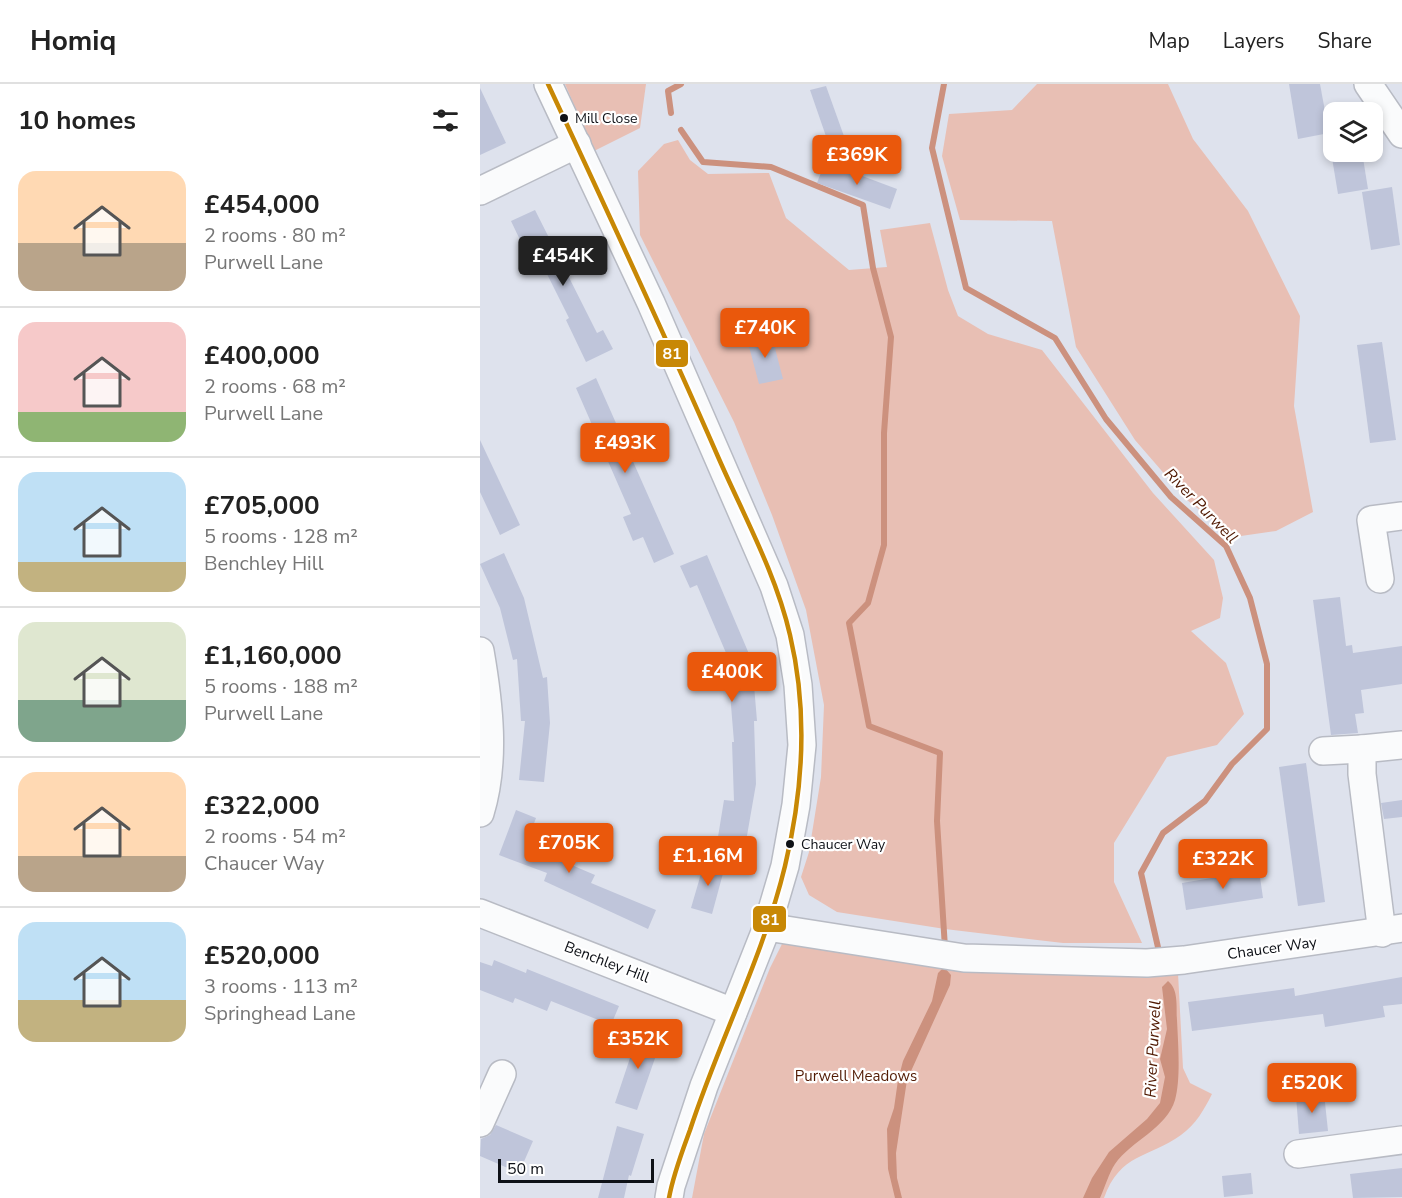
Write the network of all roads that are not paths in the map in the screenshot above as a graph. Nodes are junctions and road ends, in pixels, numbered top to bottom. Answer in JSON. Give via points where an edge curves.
{"nodes":[{"id":1,"x":548,"y":84,"type":"edge"},
{"id":2,"x":1368,"y":84,"type":"edge"},
{"id":3,"x":1402,"y":134,"type":"edge"},
{"id":4,"x":577,"y":144,"type":"junction"},
{"id":5,"x":480,"y":191,"type":"edge"},
{"id":6,"x":1402,"y":516,"type":"edge"},
{"id":7,"x":1380,"y":579,"type":"dead end"},
{"id":8,"x":480,"y":651,"type":"edge"},
{"id":9,"x":1402,"y":745,"type":"edge"},
{"id":10,"x":1362,"y":750,"type":"junction"},
{"id":11,"x":1323,"y":752,"type":"dead end"},
{"id":12,"x":480,"y":813,"type":"edge"},
{"id":13,"x":480,"y":913,"type":"edge"},
{"id":14,"x":767,"y":927,"type":"junction"},
{"id":15,"x":1392,"y":930,"type":"edge"},
{"id":16,"x":733,"y":1012,"type":"junction"},
{"id":17,"x":502,"y":1074,"type":"dead end"},
{"id":18,"x":480,"y":1123,"type":"edge"},
{"id":19,"x":1402,"y":1140,"type":"edge"},
{"id":20,"x":1298,"y":1154,"type":"dead end"},
{"id":21,"x":669,"y":1198,"type":"edge"}],
"edges":[{"from":1,"to":4,"type":"street"},
{"from":2,"to":3,"type":"street"},
{"from":4,"to":5,"type":"street"},
{"from":4,"to":14,"type":"street","via":[[734,490],[790,635],[802,745],[787,856]]},
{"from":6,"to":7,"type":"street","via":[[1371,520]]},
{"from":8,"to":12,"type":"street","via":[[489,726],[487,790]]},
{"from":9,"to":10,"type":"street"},
{"from":10,"to":11,"type":"street"},
{"from":10,"to":15,"type":"street","name":"Chaucer Way","via":[[1362,774]]},
{"from":13,"to":16,"type":"street","name":"Benchley Hill"},
{"from":14,"to":15,"type":"street","name":"Chaucer Way","via":[[964,958],[1158,963]]},
{"from":14,"to":16,"type":"street"},
{"from":16,"to":21,"type":"street","via":[[704,1086]]},
{"from":17,"to":18,"type":"street"},
{"from":19,"to":20,"type":"street"}]}
